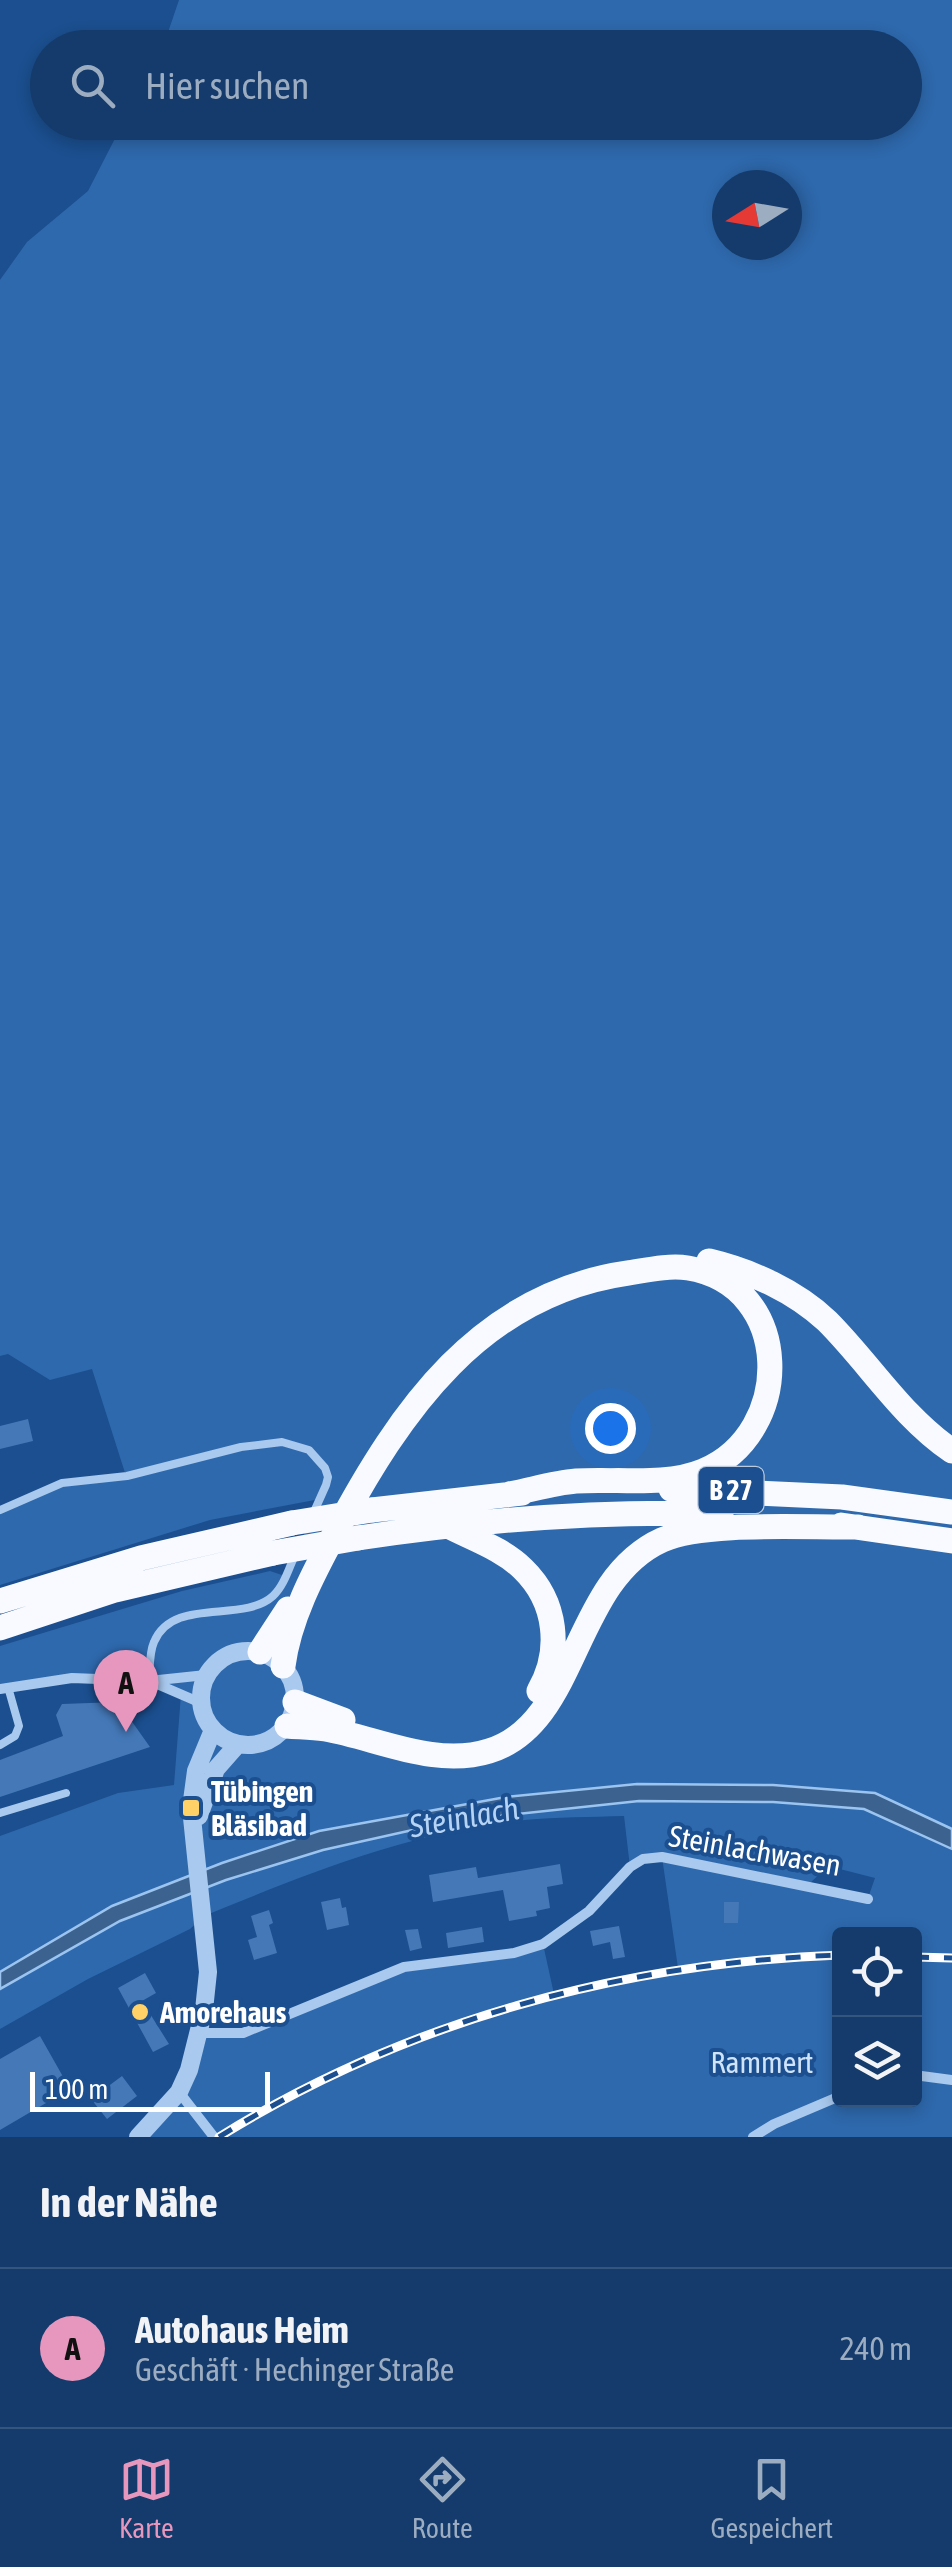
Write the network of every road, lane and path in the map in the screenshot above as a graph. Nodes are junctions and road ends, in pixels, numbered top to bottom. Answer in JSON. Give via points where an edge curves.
{"nodes":[{"id":1,"x":952,"y":1451,"type":"edge"},
{"id":2,"x":509,"y":1494,"type":"junction"},
{"id":3,"x":0,"y":1510,"type":"edge"},
{"id":4,"x":952,"y":1512,"type":"edge"},
{"id":5,"x":448,"y":1526,"type":"junction"},
{"id":6,"x":858,"y":1527,"type":"junction"},
{"id":7,"x":952,"y":1541,"type":"edge"},
{"id":8,"x":0,"y":1601,"type":"edge"},
{"id":9,"x":0,"y":1628,"type":"edge"},
{"id":10,"x":260,"y":1652,"type":"junction"},
{"id":11,"x":283,"y":1666,"type":"junction"},
{"id":12,"x":206,"y":1675,"type":"junction"},
{"id":13,"x":148,"y":1680,"type":"junction"},
{"id":14,"x":4,"y":1688,"type":"edge"},
{"id":15,"x":201,"y":1704,"type":"junction"},
{"id":16,"x":291,"y":1714,"type":"junction"},
{"id":17,"x":213,"y":1730,"type":"junction"},
{"id":18,"x":238,"y":1744,"type":"junction"},
{"id":19,"x":0,"y":1745,"type":"edge"},
{"id":20,"x":66,"y":1792,"type":"dead end"},
{"id":21,"x":0,"y":1812,"type":"edge"},
{"id":22,"x":196,"y":1840,"type":"junction"},
{"id":23,"x":868,"y":1899,"type":"dead end"},
{"id":24,"x":199,"y":2033,"type":"junction"},
{"id":25,"x":922,"y":2076,"type":"edge"},
{"id":26,"x":952,"y":2080,"type":"edge"},
{"id":27,"x":179,"y":2092,"type":"junction"},
{"id":28,"x":832,"y":2099,"type":"edge"},
{"id":29,"x":138,"y":2137,"type":"edge"},
{"id":30,"x":214,"y":2137,"type":"edge"},
{"id":31,"x":754,"y":2137,"type":"edge"}],
"edges":[{"from":1,"to":10,"type":"highway","via":[[925,1432],[826,1320],[785,1291],[686,1256],[622,1262],[520,1302],[459,1344],[402,1400]]},
{"from":2,"to":4,"type":"highway","number":"B 27","via":[[696,1488]]},
{"from":2,"to":8,"type":"highway","number":"B 27","bridge":true,"via":[[292,1523],[141,1558]]},
{"from":2,"to":11,"type":"highway","via":[[572,1481],[672,1479],[705,1470],[732,1452],[767,1398],[772,1365],[750,1300],[724,1279],[687,1268],[606,1276],[555,1293],[461,1353],[414,1403],[372,1465],[296,1615]]},
{"from":3,"to":13,"type":"lane","via":[[62,1482],[127,1476],[241,1447],[282,1442],[318,1458],[326,1485],[279,1589],[254,1606],[166,1626],[152,1647]]},
{"from":5,"to":6,"type":"highway","number":"B 27","via":[[697,1514]]},
{"from":5,"to":9,"type":"highway","number":"B 27","bridge":true,"via":[[273,1553],[128,1587]]},
{"from":5,"to":16,"type":"highway","via":[[506,1556],[540,1590],[554,1639],[551,1670],[531,1706],[509,1728],[456,1744]]},
{"from":6,"to":7,"type":"highway","number":"B 27"},
{"from":6,"to":16,"type":"highway","via":[[694,1530],[636,1554],[595,1605],[568,1670],[541,1711],[489,1752],[429,1754],[323,1729]]},
{"from":10,"to":11,"type":"street"},
{"from":10,"to":12,"type":"street","via":[[230,1654]]},
{"from":11,"to":16,"type":"street","via":[[293,1683]]},
{"from":12,"to":13,"type":"street"},
{"from":12,"to":15,"type":"street"},
{"from":13,"to":14,"type":"street","via":[[72,1678]]},
{"from":13,"to":15,"type":"street"},
{"from":14,"to":19,"type":"lane","via":[[19,1726]]},
{"from":15,"to":17,"type":"street"},
{"from":16,"to":18,"type":"street","via":[[268,1741]]},
{"from":17,"to":18,"type":"street"},
{"from":17,"to":22,"type":"street","via":[[192,1790]]},
{"from":18,"to":22,"type":"street","via":[[212,1776]]},
{"from":20,"to":21,"type":"lane"},
{"from":22,"to":24,"type":"street","via":[[208,1972]]},
{"from":23,"to":24,"type":"street","name":"Steinlachwasen","via":[[662,1857],[643,1859],[543,1944],[404,1968],[243,2034]]},
{"from":24,"to":27,"type":"street"},
{"from":25,"to":26,"type":"street"},
{"from":27,"to":29,"type":"street"},
{"from":27,"to":30,"type":"street"},
{"from":28,"to":31,"type":"street"}]}
